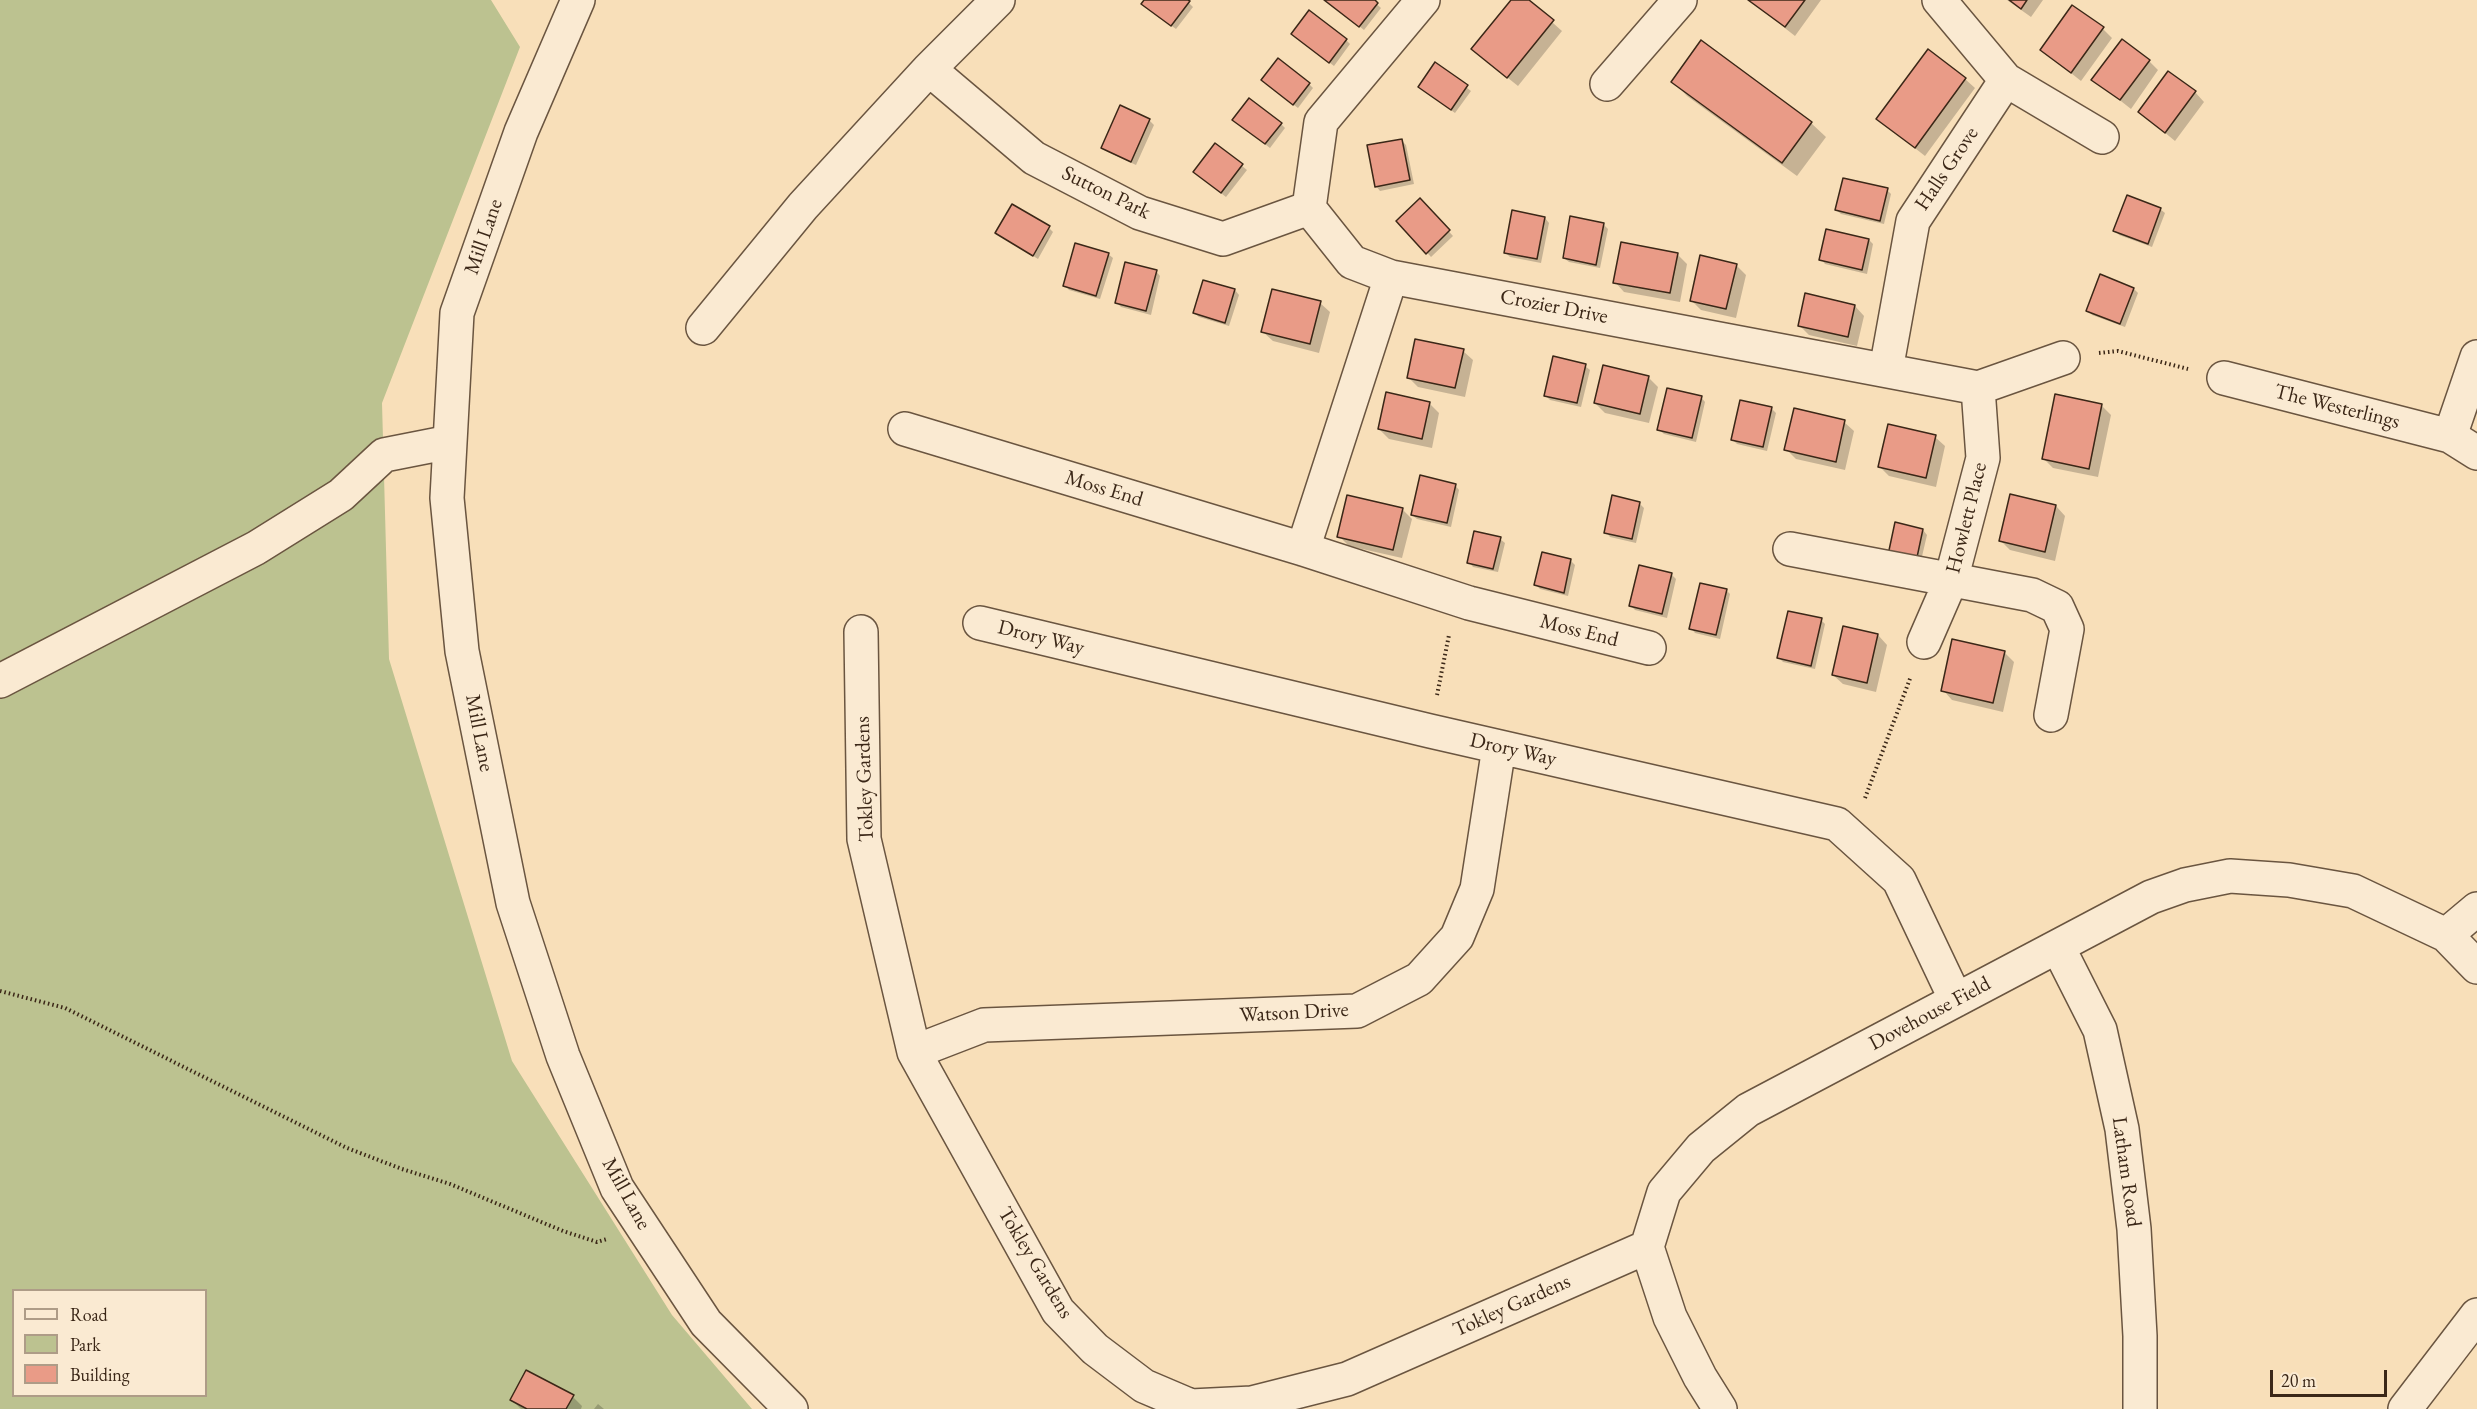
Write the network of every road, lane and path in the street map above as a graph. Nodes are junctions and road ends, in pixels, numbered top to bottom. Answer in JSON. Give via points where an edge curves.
{"nodes":[{"id":1,"x":578,"y":0,"type":"edge"},
{"id":2,"x":998,"y":0,"type":"edge"},
{"id":3,"x":1424,"y":0,"type":"edge"},
{"id":4,"x":1680,"y":0,"type":"edge"},
{"id":5,"x":1939,"y":0,"type":"edge"},
{"id":6,"x":928,"y":69,"type":"junction"},
{"id":7,"x":2006,"y":80,"type":"junction"},
{"id":8,"x":1607,"y":84,"type":"dead end"},
{"id":9,"x":2102,"y":137,"type":"dead end"},
{"id":10,"x":1309,"y":208,"type":"junction"},
{"id":11,"x":1391,"y":277,"type":"junction"},
{"id":12,"x":703,"y":328,"type":"dead end"},
{"id":13,"x":2477,"y":357,"type":"edge"},
{"id":14,"x":2063,"y":358,"type":"joint"},
{"id":15,"x":1886,"y":370,"type":"junction"},
{"id":16,"x":2224,"y":378,"type":"joint"},
{"id":17,"x":1978,"y":388,"type":"junction"},
{"id":18,"x":905,"y":429,"type":"dead end"},
{"id":19,"x":450,"y":442,"type":"junction"},
{"id":20,"x":2464,"y":444,"type":"edge"},
{"id":21,"x":1303,"y":549,"type":"junction"},
{"id":22,"x":1790,"y":549,"type":"dead end"},
{"id":23,"x":1951,"y":580,"type":"junction"},
{"id":24,"x":1456,"y":598,"type":"junction"},
{"id":25,"x":980,"y":623,"type":"dead end"},
{"id":26,"x":861,"y":632,"type":"dead end"},
{"id":27,"x":1924,"y":642,"type":"joint"},
{"id":28,"x":1649,"y":648,"type":"dead end"},
{"id":29,"x":0,"y":681,"type":"edge"},
{"id":30,"x":2050,"y":715,"type":"dead end"},
{"id":31,"x":1430,"y":731,"type":"junction"},
{"id":32,"x":1498,"y":747,"type":"junction"},
{"id":33,"x":1854,"y":840,"type":"junction"},
{"id":34,"x":2477,"y":909,"type":"edge"},
{"id":35,"x":2446,"y":935,"type":"junction"},
{"id":36,"x":2058,"y":947,"type":"junction"},
{"id":37,"x":2477,"y":967,"type":"edge"},
{"id":38,"x":0,"y":991,"type":"edge"},
{"id":39,"x":1956,"y":1000,"type":"junction"},
{"id":40,"x":914,"y":1052,"type":"junction"},
{"id":41,"x":643,"y":1228,"type":"junction"},
{"id":42,"x":1647,"y":1247,"type":"junction"},
{"id":43,"x":2477,"y":1315,"type":"edge"},
{"id":44,"x":790,"y":1409,"type":"edge"},
{"id":45,"x":1720,"y":1409,"type":"edge"},
{"id":46,"x":2140,"y":1409,"type":"edge"},
{"id":47,"x":2405,"y":1409,"type":"edge"}],
"edges":[{"from":1,"to":19,"type":"street","name":"Mill Lane","via":[[520,132],[457,313]]},
{"from":2,"to":6,"type":"street"},
{"from":3,"to":10,"type":"street","via":[[1321,122]]},
{"from":4,"to":8,"type":"street"},
{"from":5,"to":7,"type":"street"},
{"from":6,"to":10,"type":"street","name":"Sutton Park","via":[[1034,158],[1140,213],[1223,239]]},
{"from":6,"to":12,"type":"street","via":[[803,206]]},
{"from":7,"to":9,"type":"street"},
{"from":7,"to":15,"type":"street","name":"Halls Grove","via":[[1913,220]]},
{"from":10,"to":11,"type":"street","name":"Crozier Drive","via":[[1352,262]]},
{"from":11,"to":15,"type":"street","name":"Crozier Drive"},
{"from":11,"to":21,"type":"street"},
{"from":13,"to":20,"type":"street","name":"The Westerlings"},
{"from":14,"to":16,"type":"path","via":[[2118,351]]},
{"from":14,"to":17,"type":"street"},
{"from":15,"to":17,"type":"street","name":"Crozier Drive"},
{"from":16,"to":20,"type":"street","name":"The Westerlings"},
{"from":17,"to":23,"type":"street","name":"Howlett Place","via":[[1983,458]]},
{"from":18,"to":21,"type":"street","name":"Moss End"},
{"from":19,"to":29,"type":"street","via":[[384,455],[341,495],[256,548]]},
{"from":19,"to":41,"type":"street","name":"Mill Lane","via":[[447,498],[462,651],[513,903],[563,1056],[617,1188]]},
{"from":21,"to":24,"type":"street","name":"Moss End"},
{"from":22,"to":23,"type":"street"},
{"from":23,"to":27,"type":"street","name":"Howlett Place"},
{"from":23,"to":30,"type":"street","via":[[2032,595],[2057,607],[2067,629]]},
{"from":24,"to":28,"type":"street","name":"Moss End"},
{"from":24,"to":31,"type":"path"},
{"from":25,"to":31,"type":"street","name":"Drory Way"},
{"from":26,"to":40,"type":"street","name":"Tokley Gardens","via":[[864,839]]},
{"from":27,"to":33,"type":"path","via":[[1867,792]]},
{"from":31,"to":32,"type":"street","name":"Drory Way"},
{"from":32,"to":33,"type":"street","name":"Drory Way","via":[[1837,824]]},
{"from":32,"to":40,"type":"street","name":"Watson Drive","via":[[1477,889],[1457,937],[1419,979],[1357,1011],[984,1026]]},
{"from":33,"to":39,"type":"street","name":"Drory Way","via":[[1899,880]]},
{"from":34,"to":35,"type":"street"},
{"from":35,"to":36,"type":"street","name":"Dovehouse Field","via":[[2354,891],[2289,880],[2230,876],[2151,897]]},
{"from":35,"to":37,"type":"street","name":"Dovehouse Field"},
{"from":36,"to":39,"type":"street","name":"Dovehouse Field"},
{"from":36,"to":46,"type":"street","name":"Latham Road","via":[[2100,1030],[2122,1129],[2134,1230]]},
{"from":38,"to":41,"type":"path","via":[[65,1008],[347,1149],[450,1184],[563,1231],[597,1242]]},
{"from":39,"to":42,"type":"street","name":"Dovehouse Field","via":[[1748,1110],[1701,1148],[1664,1192]]},
{"from":40,"to":42,"type":"street","name":"Tokley Gardens","via":[[1058,1311],[1095,1349],[1144,1386],[1191,1406],[1252,1403],[1347,1379]]},
{"from":41,"to":44,"type":"street","name":"Mill Lane","via":[[706,1323]]},
{"from":42,"to":45,"type":"street","via":[[1670,1317]]},
{"from":43,"to":47,"type":"street"}]}
